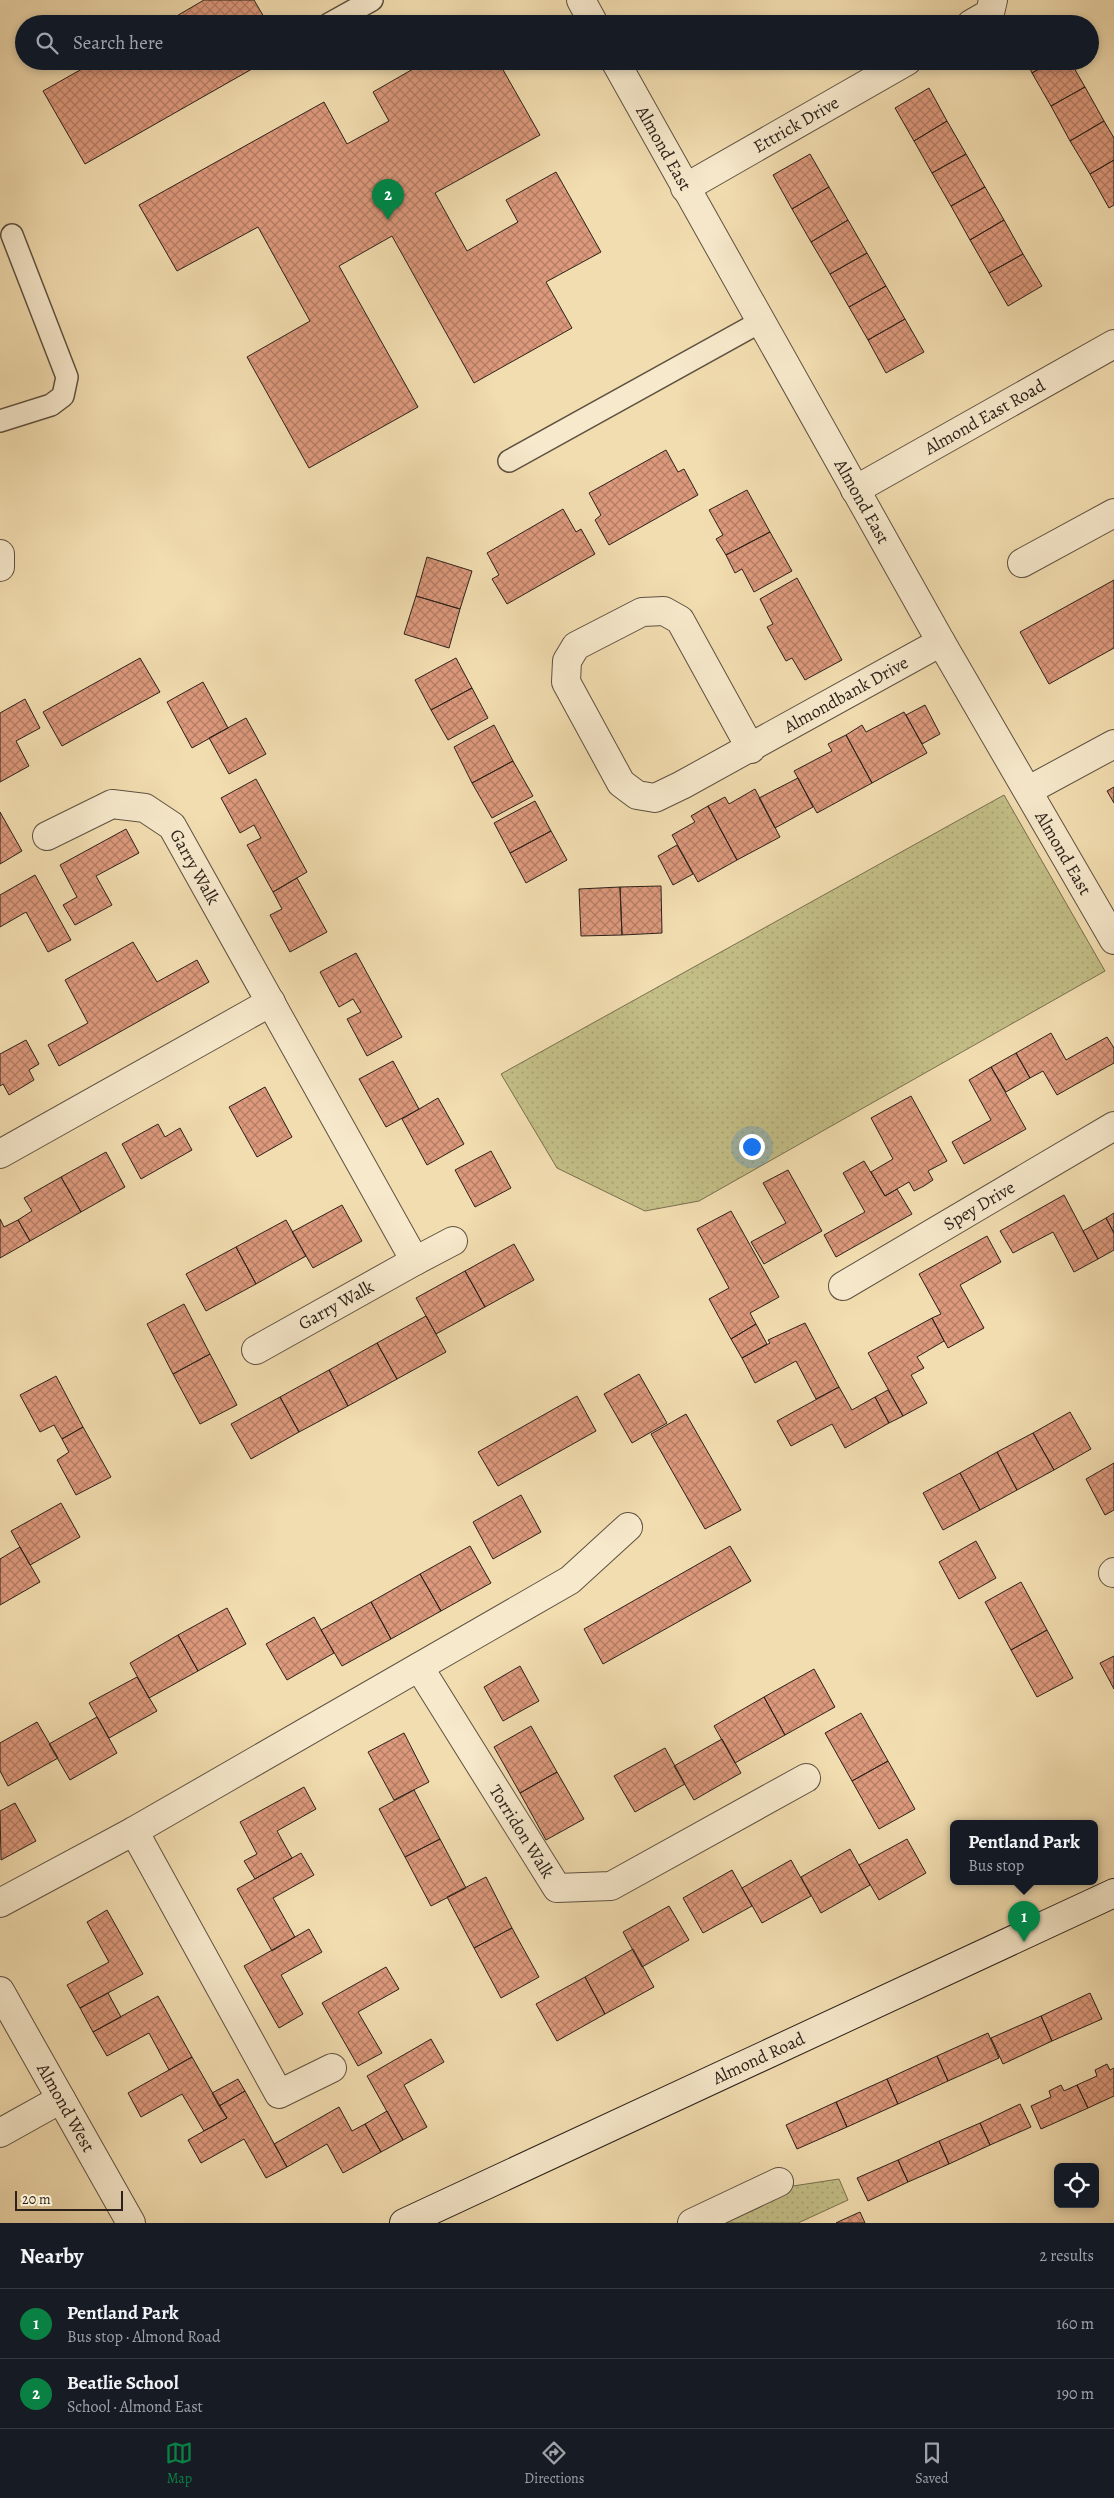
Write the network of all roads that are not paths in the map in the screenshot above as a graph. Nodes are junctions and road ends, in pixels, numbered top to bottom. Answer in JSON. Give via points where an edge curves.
{"nodes":[{"id":1,"x":372,"y":0,"type":"edge"},
{"id":2,"x":581,"y":0,"type":"edge"},
{"id":3,"x":993,"y":0,"type":"edge"},
{"id":4,"x":345,"y":15,"type":"edge"},
{"id":5,"x":589,"y":15,"type":"edge"},
{"id":6,"x":987,"y":15,"type":"edge"},
{"id":7,"x":620,"y":70,"type":"edge"},
{"id":8,"x":891,"y":70,"type":"edge"},
{"id":9,"x":685,"y":188,"type":"junction"},
{"id":10,"x":12,"y":235,"type":"dead end"},
{"id":11,"x":760,"y":322,"type":"junction"},
{"id":12,"x":1114,"y":344,"type":"edge"},
{"id":13,"x":0,"y":421,"type":"edge"},
{"id":14,"x":509,"y":461,"type":"dead end"},
{"id":15,"x":855,"y":490,"type":"junction"},
{"id":16,"x":1114,"y":513,"type":"edge"},
{"id":17,"x":0,"y":554,"type":"edge"},
{"id":18,"x":1022,"y":563,"type":"dead end"},
{"id":19,"x":0,"y":567,"type":"edge"},
{"id":20,"x":941,"y":642,"type":"junction"},
{"id":21,"x":1114,"y":744,"type":"edge"},
{"id":22,"x":751,"y":749,"type":"junction"},
{"id":23,"x":1029,"y":790,"type":"junction"},
{"id":24,"x":47,"y":836,"type":"dead end"},
{"id":25,"x":1114,"y":940,"type":"edge"},
{"id":26,"x":270,"y":1002,"type":"junction"},
{"id":27,"x":1114,"y":1126,"type":"edge"},
{"id":28,"x":0,"y":1154,"type":"edge"},
{"id":29,"x":453,"y":1241,"type":"dead end"},
{"id":30,"x":415,"y":1261,"type":"junction"},
{"id":31,"x":843,"y":1286,"type":"dead end"},
{"id":32,"x":256,"y":1350,"type":"dead end"},
{"id":33,"x":628,"y":1527,"type":"dead end"},
{"id":34,"x":419,"y":1667,"type":"junction"},
{"id":35,"x":806,"y":1778,"type":"dead end"},
{"id":36,"x":134,"y":1831,"type":"junction"},
{"id":37,"x":1114,"y":1893,"type":"edge"},
{"id":38,"x":0,"y":1903,"type":"edge"},
{"id":39,"x":0,"y":1991,"type":"edge"},
{"id":40,"x":332,"y":2068,"type":"dead end"},
{"id":41,"x":61,"y":2099,"type":"junction"},
{"id":42,"x":0,"y":2133,"type":"edge"},
{"id":43,"x":779,"y":2182,"type":"dead end"},
{"id":44,"x":130,"y":2223,"type":"edge"},
{"id":45,"x":404,"y":2223,"type":"edge"},
{"id":46,"x":692,"y":2223,"type":"edge"}],
"edges":[{"from":1,"to":4,"type":"lane"},
{"from":2,"to":5,"type":"street"},
{"from":3,"to":6,"type":"street"},
{"from":7,"to":9,"type":"street","name":"Almond East"},
{"from":8,"to":9,"type":"street","name":"Ettrick Drive"},
{"from":9,"to":11,"type":"street","name":"Almond East"},
{"from":10,"to":13,"type":"lane","via":[[67,377],[63,396],[51,405]]},
{"from":11,"to":14,"type":"lane"},
{"from":11,"to":15,"type":"street","name":"Almond East"},
{"from":12,"to":15,"type":"street","name":"Almond East Road"},
{"from":15,"to":20,"type":"street","name":"Almond East"},
{"from":16,"to":18,"type":"street"},
{"from":17,"to":19,"type":"street"},
{"from":20,"to":22,"type":"street","name":"Almondbank Drive"},
{"from":20,"to":23,"type":"street","name":"Almond East"},
{"from":21,"to":23,"type":"street"},
{"from":22,"to":22,"type":"street","name":"Almondbank Drive","via":[[655,798],[637,795],[621,783],[566,682],[567,661],[576,646],[642,612],[664,611],[680,620]]},
{"from":23,"to":25,"type":"street","name":"Almond East"},
{"from":24,"to":26,"type":"street","name":"Garry Walk","via":[[112,804],[145,808],[172,826]]},
{"from":26,"to":28,"type":"street"},
{"from":26,"to":30,"type":"street","name":"Garry Walk"},
{"from":27,"to":31,"type":"street","name":"Spey Drive"},
{"from":29,"to":30,"type":"street","name":"Garry Walk"},
{"from":30,"to":32,"type":"street","name":"Garry Walk"},
{"from":33,"to":34,"type":"street","via":[[570,1580]]},
{"from":34,"to":35,"type":"street","name":"Torridon Walk","via":[[557,1888],[611,1886]]},
{"from":34,"to":36,"type":"street"},
{"from":36,"to":38,"type":"street"},
{"from":36,"to":40,"type":"street","via":[[279,2094]]},
{"from":37,"to":45,"type":"street","name":"Almond Road"},
{"from":39,"to":41,"type":"street","name":"Almond West"},
{"from":41,"to":42,"type":"street"},
{"from":41,"to":44,"type":"street","name":"Almond West"},
{"from":43,"to":46,"type":"street"}]}
